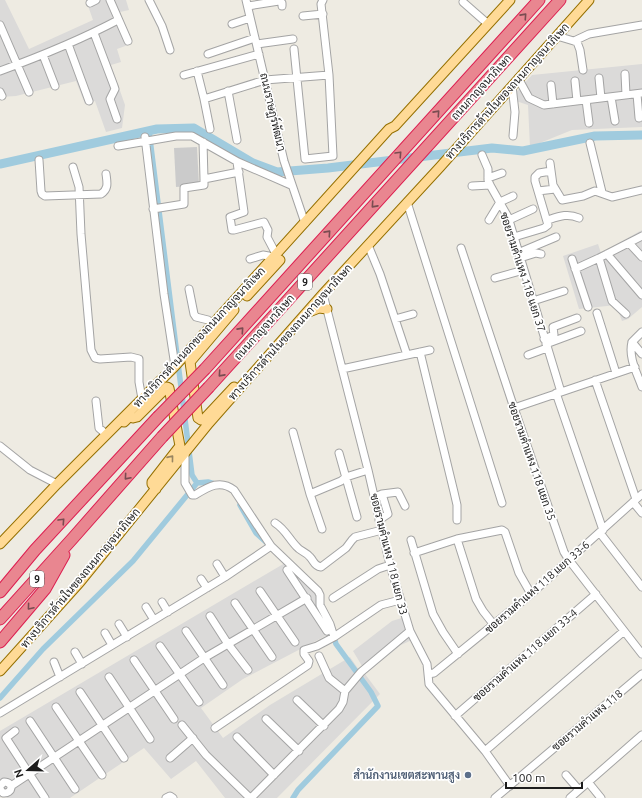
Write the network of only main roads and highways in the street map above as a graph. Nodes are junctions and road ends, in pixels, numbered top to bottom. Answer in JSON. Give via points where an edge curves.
{"nodes":[{"id":1,"x":510,"y":0,"type":"edge"},
{"id":2,"x":539,"y":0,"type":"edge"},
{"id":3,"x":560,"y":0,"type":"edge"},
{"id":4,"x":589,"y":0,"type":"edge"},
{"id":5,"x":342,"y":185,"type":"junction"},
{"id":6,"x":323,"y":294,"type":"junction"},
{"id":7,"x":327,"y":309,"type":"road end"},
{"id":8,"x":231,"y":313,"type":"junction"},
{"id":9,"x":308,"y":313,"type":"junction"},
{"id":10,"x":187,"y":355,"type":"junction"},
{"id":11,"x":175,"y":368,"type":"junction"},
{"id":12,"x":130,"y":416,"type":"junction"},
{"id":13,"x":156,"y":489,"type":"junction"},
{"id":14,"x":73,"y":538,"type":"junction"},
{"id":15,"x":0,"y":544,"type":"edge"},
{"id":16,"x":0,"y":550,"type":"edge"},
{"id":17,"x":35,"y":550,"type":"junction"},
{"id":18,"x":0,"y":584,"type":"edge"},
{"id":19,"x":0,"y":592,"type":"edge"},
{"id":20,"x":0,"y":619,"type":"edge"},
{"id":21,"x":0,"y":642,"type":"edge"},
{"id":22,"x":0,"y":671,"type":"edge"}],
"edges":[{"from":1,"to":5,"type":"main road","name":"ทางบริการด้านนอกของถนนกาญจนาภิเษก","via":[[395,126],[393,132]]},
{"from":17,"to":2,"type":"highway","name":"ถนนกาญจนาภิเษก","number":"9","one_way":true,"bridge":true,"via":[[205,369]]},
{"from":3,"to":14,"type":"highway","name":"ถนนกาญจนาภิเษก","number":"9","one_way":true,"bridge":true},
{"from":4,"to":6,"type":"main road","name":"ทางบริการด้านในของถนนกาญจนาภิเษก"},
{"from":5,"to":8,"type":"main road"},
{"from":5,"to":10,"type":"main road","name":"ทางบริการด้านนอกของถนนกาญจนาภิเษก","via":[[275,255]]},
{"from":6,"to":8,"type":"main road","via":[[309,304],[201,420],[198,418],[190,362]]},
{"from":6,"to":9,"type":"main road","name":"ทางบริการด้านในของถนนกาญจนาภิเษก"},
{"from":7,"to":9,"type":"main road","via":[[319,308]]},
{"from":8,"to":10,"type":"main road"},
{"from":9,"to":13,"type":"main road","name":"ทางบริการด้านในของถนนกาญจนาภิเษก","via":[[209,424]]},
{"from":10,"to":11,"type":"main road","name":"ทางบริการด้านนอกของถนนกาญจนาภิเษก"},
{"from":11,"to":12,"type":"main road"},
{"from":11,"to":15,"type":"main road","name":"ทางบริการด้านนอกของถนนกาญจนาภิเษก","via":[[106,434]]},
{"from":13,"to":12,"type":"main road","one_way":true,"via":[[152,482],[180,446],[169,388],[167,387],[137,417]]},
{"from":12,"to":16,"type":"main road"},
{"from":13,"to":22,"type":"main road","name":"ทางบริการด้านในของถนนกาญจนาภิเษก","via":[[80,582]]},
{"from":14,"to":20,"type":"highway","name":"ถนนกาญจนาภิเษก","number":"9"},
{"from":14,"to":21,"type":"highway","one_way":true,"via":[[45,589]]},
{"from":17,"to":18,"type":"highway"},
{"from":17,"to":19,"type":"highway","name":"ถนนกาญจนาภิเษก","number":"9"}]}
